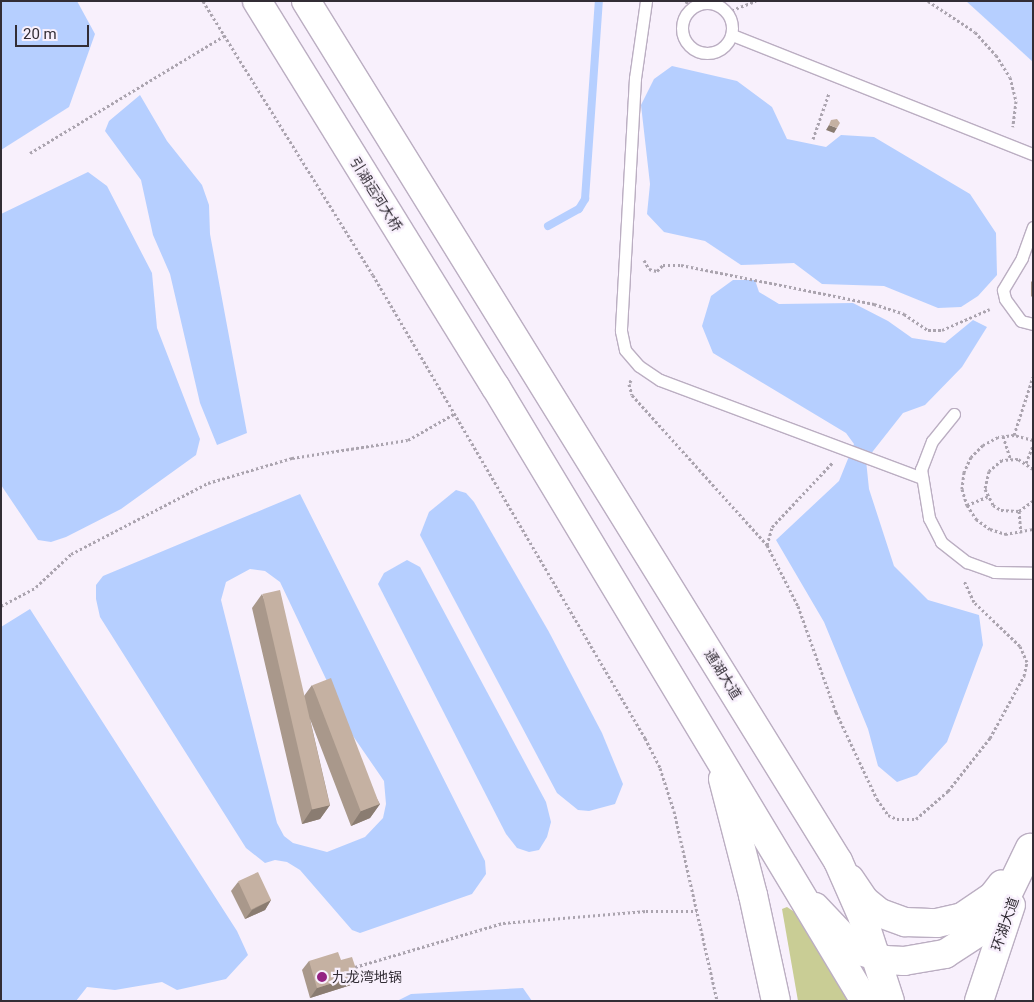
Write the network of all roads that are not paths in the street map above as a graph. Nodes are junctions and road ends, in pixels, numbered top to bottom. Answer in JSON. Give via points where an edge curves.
{"nodes":[{"id":1,"x":257,"y":1,"type":"edge"},
{"id":2,"x":306,"y":1,"type":"edge"},
{"id":3,"x":646,"y":1,"type":"edge"},
{"id":4,"x":688,"y":5,"type":"edge"},
{"id":5,"x":732,"y":35,"type":"junction"},
{"id":6,"x":1033,"y":154,"type":"edge"},
{"id":7,"x":1033,"y":227,"type":"edge"},
{"id":8,"x":1033,"y":324,"type":"edge"},
{"id":9,"x":954,"y":414,"type":"dead end"},
{"id":10,"x":922,"y":478,"type":"junction"},
{"id":11,"x":1033,"y":573,"type":"edge"},
{"id":12,"x":715,"y":749,"type":"junction"},
{"id":13,"x":1032,"y":844,"type":"edge"},
{"id":14,"x":838,"y":861,"type":"junction"},
{"id":15,"x":804,"y":896,"type":"junction"},
{"id":16,"x":875,"y":956,"type":"junction"},
{"id":17,"x":776,"y":1001,"type":"edge"},
{"id":18,"x":865,"y":1001,"type":"edge"},
{"id":19,"x":890,"y":1001,"type":"edge"},
{"id":20,"x":979,"y":1001,"type":"edge"}],
"edges":[{"from":1,"to":12,"type":"main road","name":"引湖运河大桥"},
{"from":2,"to":14,"type":"main road","name":"通湖大道"},
{"from":3,"to":10,"type":"lane","via":[[635,78],[621,331],[625,350],[639,366],[660,380]]},
{"from":4,"to":5,"type":"lane","via":[[714,3],[731,19]]},
{"from":4,"to":5,"type":"lane","via":[[682,31],[690,46],[697,51],[714,52],[728,43]]},
{"from":5,"to":6,"type":"lane"},
{"from":7,"to":8,"type":"lane","via":[[1022,258],[1004,290],[1005,299],[1021,321]]},
{"from":9,"to":10,"type":"lane","via":[[932,441],[921,469]]},
{"from":10,"to":11,"type":"lane","via":[[929,518],[941,542],[952,553],[994,572]]},
{"from":12,"to":15,"type":"main road"},
{"from":12,"to":17,"type":"main road","via":[[753,895]]},
{"from":13,"to":14,"type":"main road","via":[[992,897],[962,917],[937,923],[905,922],[880,913],[865,900]]},
{"from":13,"to":16,"type":"main road","via":[[1000,910],[982,930],[945,954],[912,960],[885,960]]},
{"from":13,"to":20,"type":"main road","name":"环湖大道"},
{"from":14,"to":16,"type":"main road","name":"通湖大道"},
{"from":15,"to":16,"type":"main road","via":[[847,941]]},
{"from":15,"to":18,"type":"main road"},
{"from":16,"to":19,"type":"main road","name":"通湖大道"}]}
